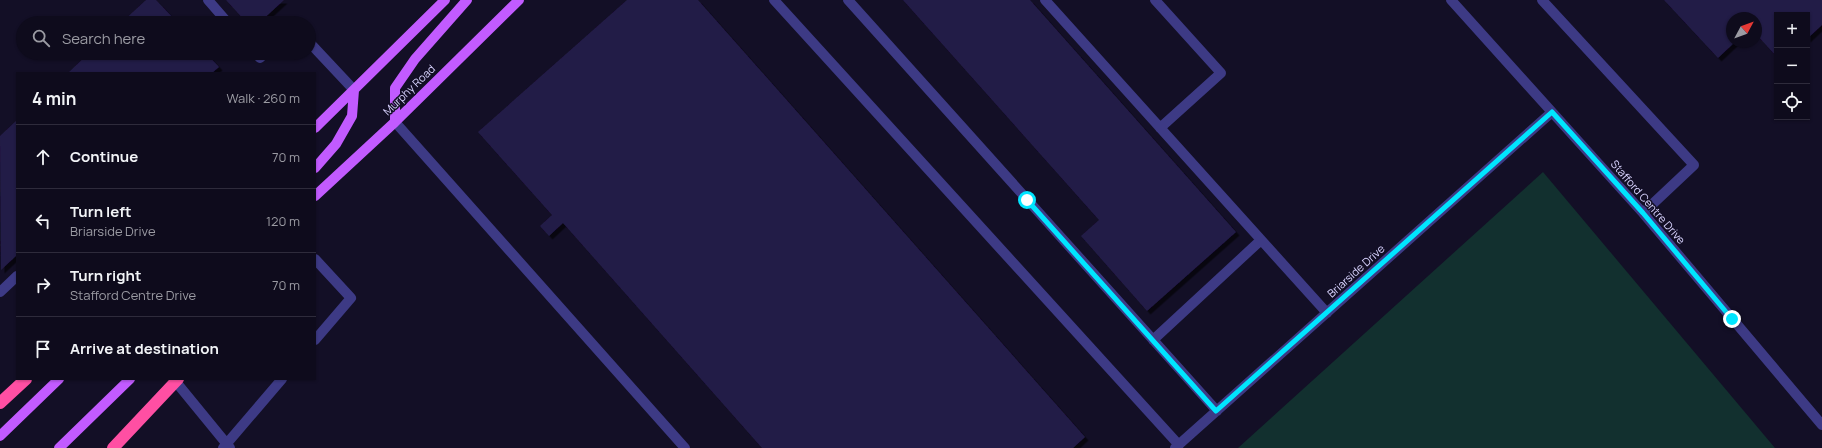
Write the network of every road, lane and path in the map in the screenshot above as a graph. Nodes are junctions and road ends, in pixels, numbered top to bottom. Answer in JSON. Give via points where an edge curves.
{"nodes":[{"id":1,"x":208,"y":0,"type":"edge"},
{"id":2,"x":445,"y":0,"type":"edge"},
{"id":3,"x":467,"y":0,"type":"edge"},
{"id":4,"x":519,"y":0,"type":"edge"},
{"id":5,"x":774,"y":0,"type":"edge"},
{"id":6,"x":848,"y":0,"type":"edge"},
{"id":7,"x":1045,"y":0,"type":"edge"},
{"id":8,"x":1155,"y":0,"type":"edge"},
{"id":9,"x":1451,"y":0,"type":"edge"},
{"id":10,"x":1542,"y":0,"type":"edge"},
{"id":11,"x":222,"y":16,"type":"edge"},
{"id":12,"x":316,"y":49,"type":"edge"},
{"id":13,"x":354,"y":90,"type":"junction"},
{"id":14,"x":1552,"y":112,"type":"junction"},
{"id":15,"x":395,"y":122,"type":"junction"},
{"id":16,"x":316,"y":127,"type":"edge"},
{"id":17,"x":1160,"y":128,"type":"junction"},
{"id":18,"x":316,"y":167,"type":"edge"},
{"id":19,"x":316,"y":195,"type":"edge"},
{"id":20,"x":1643,"y":213,"type":"junction"},
{"id":21,"x":1261,"y":240,"type":"junction"},
{"id":22,"x":316,"y":259,"type":"edge"},
{"id":23,"x":16,"y":277,"type":"edge"},
{"id":24,"x":0,"y":292,"type":"edge"},
{"id":25,"x":1327,"y":313,"type":"junction"},
{"id":26,"x":316,"y":339,"type":"edge"},
{"id":27,"x":1153,"y":340,"type":"junction"},
{"id":28,"x":25,"y":380,"type":"edge"},
{"id":29,"x":58,"y":380,"type":"edge"},
{"id":30,"x":129,"y":380,"type":"edge"},
{"id":31,"x":177,"y":380,"type":"edge"},
{"id":32,"x":281,"y":380,"type":"edge"},
{"id":33,"x":0,"y":403,"type":"edge"},
{"id":34,"x":1216,"y":411,"type":"junction"},
{"id":35,"x":1822,"y":424,"type":"edge"},
{"id":36,"x":0,"y":436,"type":"edge"},
{"id":37,"x":1177,"y":446,"type":"edge"},
{"id":38,"x":227,"y":447,"type":"edge"},
{"id":39,"x":59,"y":448,"type":"edge"},
{"id":40,"x":113,"y":448,"type":"edge"},
{"id":41,"x":685,"y":448,"type":"edge"}],
"edges":[{"from":1,"to":11,"type":"street"},
{"from":2,"to":13,"type":"main road"},
{"from":3,"to":15,"type":"main road","via":[[415,59],[395,88]]},
{"from":4,"to":15,"type":"main road","name":"Murphy Road"},
{"from":5,"to":37,"type":"street"},
{"from":6,"to":27,"type":"street"},
{"from":7,"to":17,"type":"street"},
{"from":8,"to":17,"type":"street","via":[[1221,73]]},
{"from":9,"to":14,"type":"street","name":"Stafford Centre Drive"},
{"from":10,"to":20,"type":"street","via":[[1694,165]]},
{"from":12,"to":13,"type":"street"},
{"from":13,"to":16,"type":"main road"},
{"from":13,"to":18,"type":"main road","via":[[352,116],[336,144]]},
{"from":14,"to":20,"type":"street","name":"Stafford Centre Drive"},
{"from":14,"to":25,"type":"street","name":"Briarside Drive"},
{"from":15,"to":19,"type":"main road","name":"Murphy Road"},
{"from":15,"to":41,"type":"street"},
{"from":17,"to":21,"type":"street"},
{"from":20,"to":35,"type":"street","name":"Stafford Centre Drive"},
{"from":21,"to":25,"type":"street"},
{"from":21,"to":27,"type":"street"},
{"from":22,"to":26,"type":"street","via":[[351,298]]},
{"from":23,"to":24,"type":"street"},
{"from":25,"to":34,"type":"street","name":"Briarside Drive"},
{"from":27,"to":34,"type":"street"},
{"from":28,"to":33,"type":"highway"},
{"from":29,"to":36,"type":"main road"},
{"from":30,"to":39,"type":"main road"},
{"from":31,"to":38,"type":"street"},
{"from":31,"to":40,"type":"highway"},
{"from":32,"to":38,"type":"street"},
{"from":34,"to":37,"type":"street","name":"Briarside Drive"}]}
